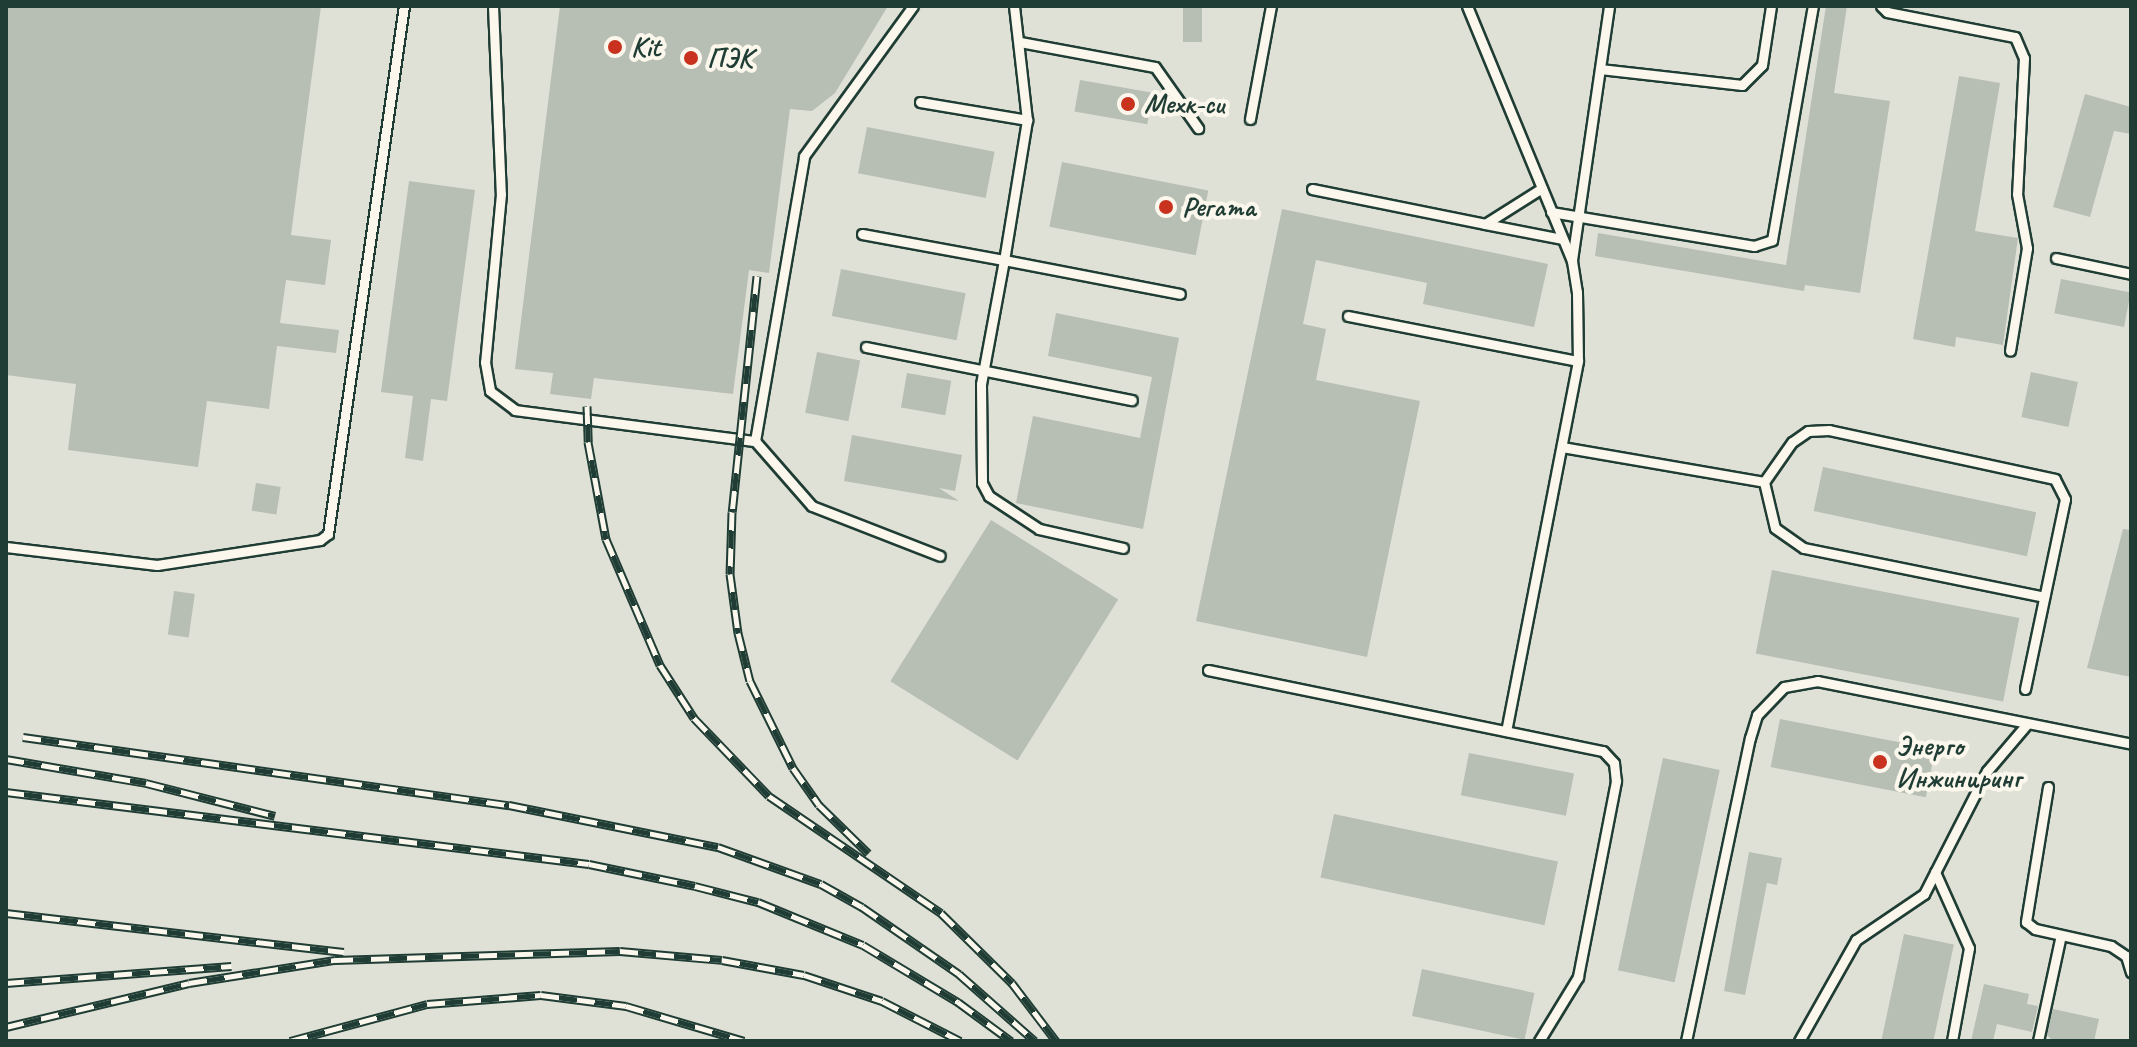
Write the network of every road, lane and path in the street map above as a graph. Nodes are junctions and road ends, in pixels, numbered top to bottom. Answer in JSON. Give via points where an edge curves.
{"nodes":[{"id":1,"x":404,"y":6,"type":"edge"},
{"id":2,"x":493,"y":6,"type":"edge"},
{"id":3,"x":913,"y":6,"type":"edge"},
{"id":4,"x":1014,"y":6,"type":"edge"},
{"id":5,"x":1271,"y":6,"type":"edge"},
{"id":6,"x":1467,"y":6,"type":"edge"},
{"id":7,"x":1609,"y":6,"type":"edge"},
{"id":8,"x":1771,"y":6,"type":"edge"},
{"id":9,"x":1813,"y":6,"type":"edge"},
{"id":10,"x":1881,"y":6,"type":"edge"},
{"id":11,"x":1020,"y":42,"type":"junction"},
{"id":12,"x":1600,"y":69,"type":"junction"},
{"id":13,"x":920,"y":102,"type":"dead end"},
{"id":14,"x":1250,"y":119,"type":"dead end"},
{"id":15,"x":1027,"y":120,"type":"junction"},
{"id":16,"x":1198,"y":128,"type":"dead end"},
{"id":17,"x":1542,"y":188,"type":"junction"},
{"id":18,"x":1312,"y":189,"type":"dead end"},
{"id":19,"x":1551,"y":212,"type":"junction"},
{"id":20,"x":1578,"y":216,"type":"junction"},
{"id":21,"x":1485,"y":224,"type":"junction"},
{"id":22,"x":862,"y":234,"type":"dead end"},
{"id":23,"x":1562,"y":239,"type":"junction"},
{"id":24,"x":2056,"y":258,"type":"dead end"},
{"id":25,"x":1004,"y":260,"type":"junction"},
{"id":26,"x":1572,"y":261,"type":"junction"},
{"id":27,"x":2131,"y":274,"type":"edge"},
{"id":28,"x":1180,"y":294,"type":"dead end"},
{"id":29,"x":1348,"y":316,"type":"dead end"},
{"id":30,"x":866,"y":347,"type":"dead end"},
{"id":31,"x":2010,"y":351,"type":"dead end"},
{"id":32,"x":1578,"y":361,"type":"junction"},
{"id":33,"x":983,"y":370,"type":"junction"},
{"id":34,"x":1132,"y":400,"type":"dead end"},
{"id":35,"x":755,"y":441,"type":"junction"},
{"id":36,"x":1562,"y":447,"type":"junction"},
{"id":37,"x":1764,"y":482,"type":"junction"},
{"id":38,"x":6,"y":547,"type":"edge"},
{"id":39,"x":1123,"y":548,"type":"dead end"},
{"id":40,"x":940,"y":556,"type":"dead end"},
{"id":41,"x":2044,"y":597,"type":"junction"},
{"id":42,"x":1208,"y":670,"type":"dead end"},
{"id":43,"x":2025,"y":689,"type":"dead end"},
{"id":44,"x":2027,"y":724,"type":"junction"},
{"id":45,"x":1506,"y":731,"type":"junction"},
{"id":46,"x":2131,"y":744,"type":"edge"},
{"id":47,"x":2048,"y":787,"type":"dead end"},
{"id":48,"x":1935,"y":872,"type":"junction"},
{"id":49,"x":2061,"y":935,"type":"junction"},
{"id":50,"x":2131,"y":972,"type":"edge"},
{"id":51,"x":1539,"y":1041,"type":"edge"},
{"id":52,"x":1686,"y":1041,"type":"edge"},
{"id":53,"x":1799,"y":1041,"type":"edge"},
{"id":54,"x":1952,"y":1041,"type":"edge"},
{"id":55,"x":2038,"y":1041,"type":"edge"}],
"edges":[{"from":1,"to":38,"type":"lane","via":[[328,534],[320,540],[157,565]]},
{"from":2,"to":35,"type":"lane","via":[[501,194],[485,362],[490,391],[515,410]]},
{"from":3,"to":35,"type":"lane","via":[[804,156]]},
{"from":4,"to":11,"type":"lane"},
{"from":5,"to":14,"type":"lane"},
{"from":6,"to":17,"type":"lane"},
{"from":7,"to":12,"type":"lane"},
{"from":8,"to":12,"type":"lane","via":[[1762,65],[1742,85]]},
{"from":9,"to":20,"type":"lane","via":[[1772,240],[1754,246]]},
{"from":10,"to":31,"type":"lane","via":[[1887,12],[2015,37],[2024,58],[2017,194],[2027,248]]},
{"from":11,"to":15,"type":"lane"},
{"from":11,"to":16,"type":"lane","via":[[1155,67]]},
{"from":12,"to":20,"type":"lane"},
{"from":13,"to":15,"type":"lane"},
{"from":15,"to":25,"type":"lane"},
{"from":17,"to":19,"type":"lane"},
{"from":17,"to":21,"type":"lane"},
{"from":18,"to":21,"type":"lane"},
{"from":19,"to":20,"type":"lane"},
{"from":19,"to":23,"type":"lane"},
{"from":20,"to":26,"type":"lane"},
{"from":21,"to":23,"type":"lane"},
{"from":22,"to":25,"type":"lane"},
{"from":23,"to":26,"type":"lane"},
{"from":24,"to":27,"type":"lane"},
{"from":25,"to":28,"type":"lane"},
{"from":25,"to":33,"type":"lane"},
{"from":26,"to":32,"type":"lane"},
{"from":29,"to":32,"type":"lane"},
{"from":30,"to":33,"type":"lane"},
{"from":32,"to":36,"type":"lane"},
{"from":33,"to":34,"type":"lane"},
{"from":33,"to":39,"type":"lane","via":[[980,466],[989,496],[1039,529]]},
{"from":35,"to":40,"type":"lane","via":[[812,506]]},
{"from":36,"to":37,"type":"lane"},
{"from":36,"to":45,"type":"lane"},
{"from":37,"to":41,"type":"lane","via":[[1775,528],[1804,548]]},
{"from":37,"to":41,"type":"lane","via":[[1792,442],[1808,431],[1829,430],[2042,473],[2055,479],[2065,499]]},
{"from":41,"to":43,"type":"lane"},
{"from":42,"to":45,"type":"lane"},
{"from":44,"to":46,"type":"lane"},
{"from":44,"to":48,"type":"lane","via":[[1987,771]]},
{"from":44,"to":52,"type":"lane","via":[[1817,681],[1784,687],[1769,698],[1750,738]]},
{"from":45,"to":51,"type":"lane","via":[[1603,751],[1614,763],[1616,781],[1578,977]]},
{"from":47,"to":49,"type":"lane","via":[[2024,912],[2035,929]]},
{"from":48,"to":53,"type":"lane","via":[[1912,904],[1856,940]]},
{"from":48,"to":54,"type":"lane","via":[[1969,948]]},
{"from":49,"to":50,"type":"lane","via":[[2119,950]]},
{"from":49,"to":55,"type":"lane"}]}
